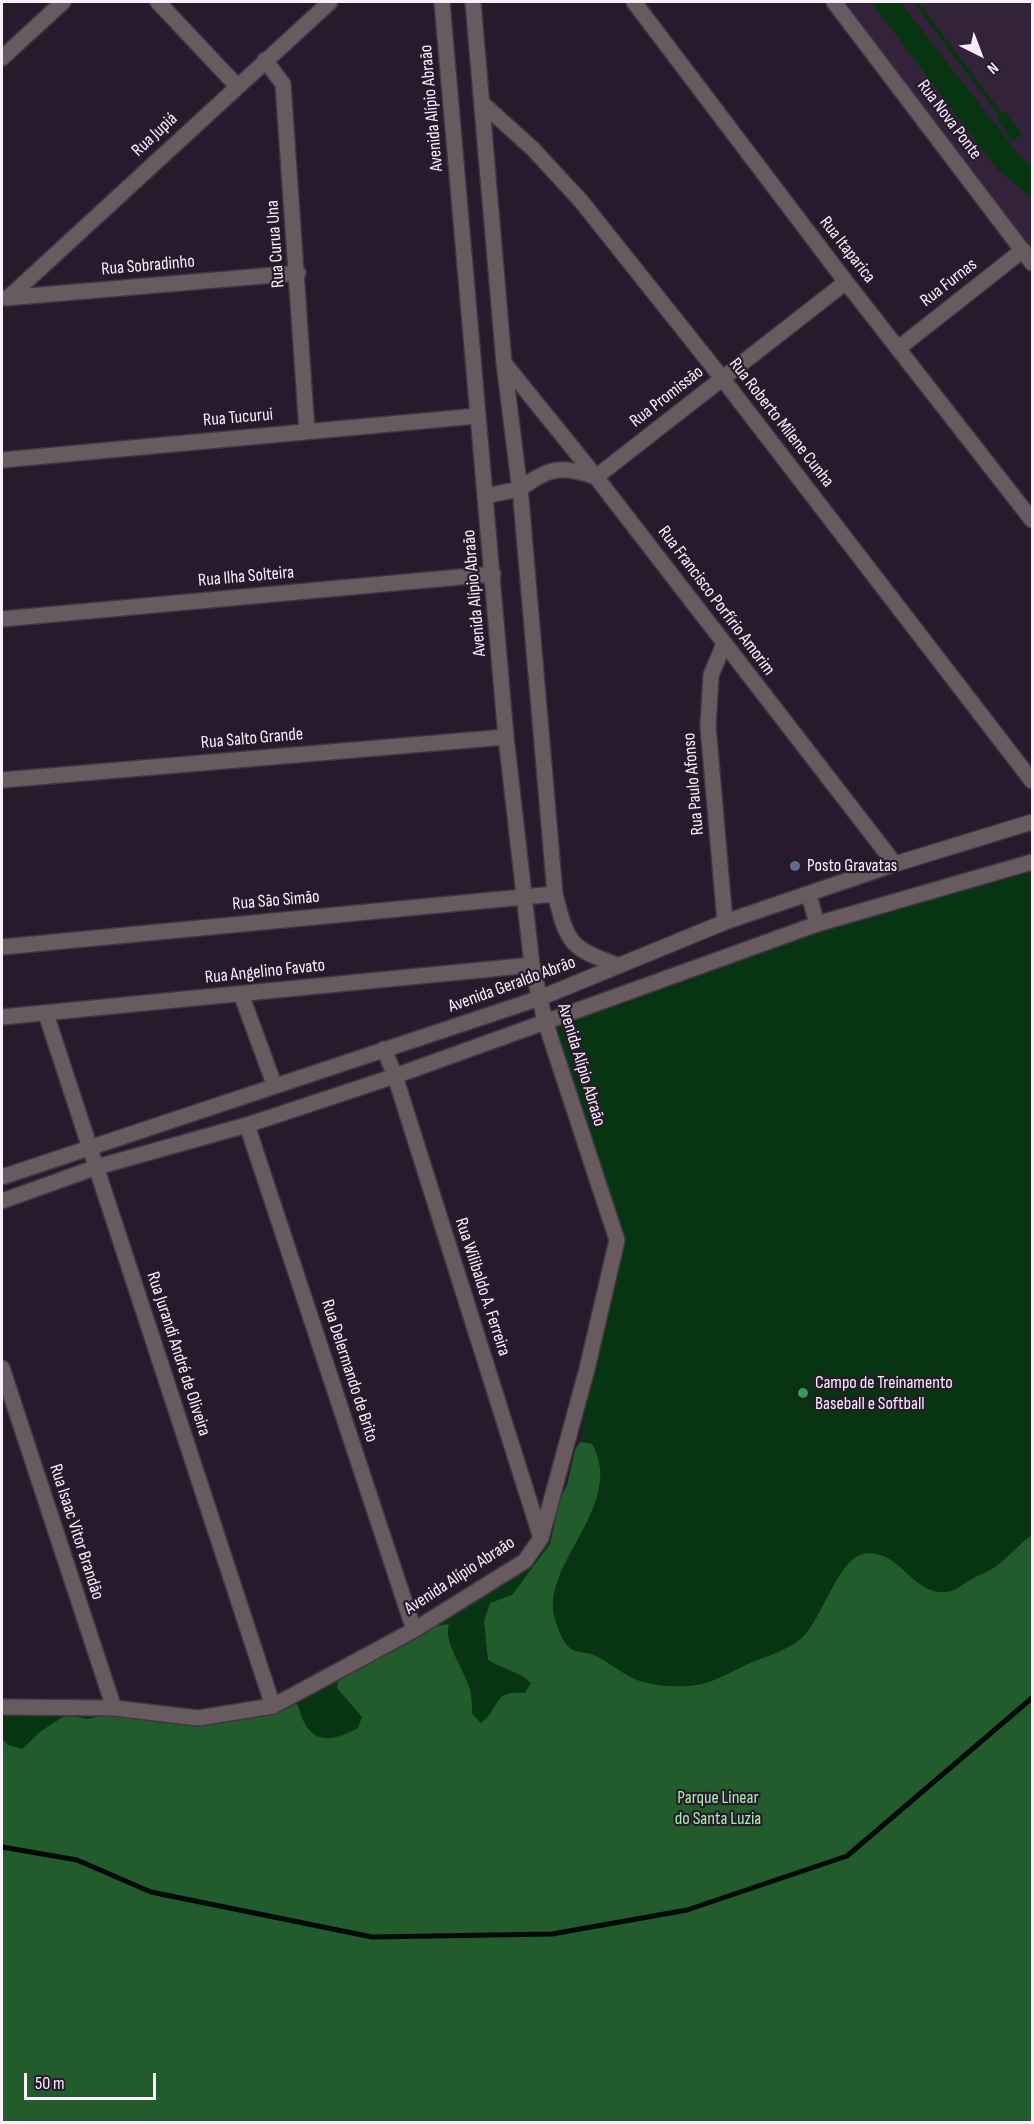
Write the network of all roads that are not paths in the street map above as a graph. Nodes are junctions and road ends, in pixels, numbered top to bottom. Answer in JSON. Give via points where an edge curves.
{"nodes":[{"id":1,"x":63,"y":2,"type":"edge"},
{"id":2,"x":158,"y":2,"type":"edge"},
{"id":3,"x":330,"y":2,"type":"edge"},
{"id":4,"x":442,"y":2,"type":"edge"},
{"id":5,"x":472,"y":2,"type":"edge"},
{"id":6,"x":834,"y":2,"type":"edge"},
{"id":7,"x":637,"y":3,"type":"edge"},
{"id":8,"x":2,"y":58,"type":"edge"},
{"id":9,"x":265,"y":60,"type":"junction"},
{"id":10,"x":237,"y":86,"type":"junction"},
{"id":11,"x":482,"y":103,"type":"junction"},
{"id":12,"x":1023,"y":250,"type":"junction"},
{"id":13,"x":1032,"y":263,"type":"edge"},
{"id":14,"x":298,"y":273,"type":"junction"},
{"id":15,"x":846,"y":282,"type":"junction"},
{"id":16,"x":4,"y":298,"type":"edge"},
{"id":17,"x":900,"y":347,"type":"junction"},
{"id":18,"x":504,"y":363,"type":"junction"},
{"id":19,"x":722,"y":378,"type":"junction"},
{"id":20,"x":477,"y":416,"type":"junction"},
{"id":21,"x":307,"y":431,"type":"junction"},
{"id":22,"x":2,"y":460,"type":"edge"},
{"id":23,"x":596,"y":477,"type":"junction"},
{"id":24,"x":520,"y":489,"type":"junction"},
{"id":25,"x":485,"y":496,"type":"junction"},
{"id":26,"x":1032,"y":520,"type":"edge"},
{"id":27,"x":493,"y":574,"type":"junction"},
{"id":28,"x":2,"y":619,"type":"edge"},
{"id":29,"x":724,"y":644,"type":"junction"},
{"id":30,"x":506,"y":737,"type":"junction"},
{"id":31,"x":2,"y":780,"type":"edge"},
{"id":32,"x":1032,"y":781,"type":"edge"},
{"id":33,"x":1032,"y":822,"type":"edge"},
{"id":34,"x":1032,"y":862,"type":"edge"},
{"id":35,"x":895,"y":864,"type":"junction"},
{"id":36,"x":555,"y":894,"type":"junction"},
{"id":37,"x":809,"y":895,"type":"junction"},
{"id":38,"x":524,"y":897,"type":"junction"},
{"id":39,"x":725,"y":922,"type":"junction"},
{"id":40,"x":817,"y":924,"type":"junction"},
{"id":41,"x":2,"y":947,"type":"edge"},
{"id":42,"x":532,"y":965,"type":"junction"},
{"id":43,"x":619,"y":966,"type":"junction"},
{"id":44,"x":241,"y":994,"type":"junction"},
{"id":45,"x":540,"y":998,"type":"junction"},
{"id":46,"x":46,"y":1014,"type":"junction"},
{"id":47,"x":2,"y":1017,"type":"edge"},
{"id":48,"x":545,"y":1021,"type":"junction"},
{"id":49,"x":384,"y":1049,"type":"junction"},
{"id":50,"x":395,"y":1076,"type":"junction"},
{"id":51,"x":274,"y":1084,"type":"junction"},
{"id":52,"x":246,"y":1125,"type":"junction"},
{"id":53,"x":90,"y":1148,"type":"junction"},
{"id":54,"x":97,"y":1167,"type":"junction"},
{"id":55,"x":2,"y":1177,"type":"edge"},
{"id":56,"x":2,"y":1201,"type":"edge"},
{"id":57,"x":2,"y":1368,"type":"edge"},
{"id":58,"x":542,"y":1538,"type":"junction"},
{"id":59,"x":414,"y":1630,"type":"junction"},
{"id":60,"x":273,"y":1706,"type":"junction"},
{"id":61,"x":2,"y":1707,"type":"edge"},
{"id":62,"x":114,"y":1708,"type":"junction"}],
"edges":[{"from":1,"to":8,"type":"street"},
{"from":2,"to":10,"type":"street"},
{"from":3,"to":9,"type":"street","name":"Rua Jupiá"},
{"from":4,"to":20,"type":"street","name":"Avenida Alípio Abraão"},
{"from":5,"to":11,"type":"street"},
{"from":6,"to":12,"type":"street","name":"Rua Nova Ponte"},
{"from":7,"to":15,"type":"street","name":"Rua Itaparica"},
{"from":9,"to":10,"type":"street","name":"Rua Jupiá"},
{"from":9,"to":14,"type":"street","name":"Rua Curua Una","via":[[283,84]]},
{"from":10,"to":16,"type":"street","name":"Rua Jupiá"},
{"from":11,"to":18,"type":"street"},
{"from":11,"to":19,"type":"street","name":"Rua Roberto Milene Cunha","via":[[564,181]]},
{"from":12,"to":13,"type":"street","name":"Rua Nova Ponte"},
{"from":12,"to":17,"type":"street","name":"Rua Furnas"},
{"from":14,"to":16,"type":"street","name":"Rua Sobradinho"},
{"from":14,"to":21,"type":"street","name":"Rua Curua Una"},
{"from":15,"to":17,"type":"street","name":"Rua Itaparica"},
{"from":15,"to":19,"type":"street","name":"Rua Promissão"},
{"from":17,"to":26,"type":"street","name":"Rua Itaparica"},
{"from":18,"to":23,"type":"street","name":"Rua Francisco Porfírio Amorim"},
{"from":18,"to":24,"type":"street"},
{"from":19,"to":23,"type":"street","name":"Rua Promissão"},
{"from":19,"to":32,"type":"street","name":"Rua Roberto Milene Cunha"},
{"from":20,"to":21,"type":"street","name":"Rua Tucurui"},
{"from":20,"to":25,"type":"street","name":"Avenida Alípio Abraão"},
{"from":21,"to":22,"type":"street","name":"Rua Tucurui"},
{"from":23,"to":24,"type":"street","via":[[575,470],[550,470]]},
{"from":23,"to":29,"type":"street","name":"Rua Francisco Porfírio Amorim"},
{"from":24,"to":25,"type":"street"},
{"from":24,"to":36,"type":"street"},
{"from":25,"to":27,"type":"street","name":"Avenida Alípio Abraão"},
{"from":27,"to":28,"type":"street","name":"Rua Ilha Solteira"},
{"from":27,"to":30,"type":"street","name":"Avenida Alípio Abraão"},
{"from":29,"to":35,"type":"street","name":"Rua Francisco Porfírio Amorim"},
{"from":29,"to":39,"type":"street","name":"Rua Paulo Afonso","via":[[711,675],[708,726]]},
{"from":30,"to":31,"type":"street","name":"Rua Salto Grande"},
{"from":30,"to":38,"type":"street","name":"Avenida Alípio Abraão"},
{"from":33,"to":35,"type":"street","name":"Avenida Geraldo Abrão"},
{"from":34,"to":40,"type":"street"},
{"from":35,"to":37,"type":"street","name":"Avenida Geraldo Abrão"},
{"from":36,"to":38,"type":"street","name":"Rua São Simão"},
{"from":36,"to":43,"type":"street","via":[[571,943],[584,953]]},
{"from":37,"to":39,"type":"street","name":"Avenida Geraldo Abrão"},
{"from":37,"to":40,"type":"street"},
{"from":38,"to":41,"type":"street","name":"Rua São Simão"},
{"from":38,"to":42,"type":"street","name":"Avenida Alípio Abraão"},
{"from":39,"to":43,"type":"street","name":"Avenida Geraldo Abrão"},
{"from":40,"to":48,"type":"street"},
{"from":42,"to":44,"type":"street","name":"Rua Angelino Favato"},
{"from":42,"to":45,"type":"street","name":"Avenida Alípio Abraão"},
{"from":43,"to":45,"type":"street","name":"Avenida Geraldo Abrão"},
{"from":44,"to":46,"type":"street","name":"Rua Angelino Favato"},
{"from":44,"to":51,"type":"street"},
{"from":45,"to":48,"type":"street","name":"Avenida Alípio Abraão"},
{"from":45,"to":49,"type":"street","name":"Avenida Geraldo Abrão"},
{"from":46,"to":47,"type":"street","name":"Rua Angelino Favato"},
{"from":46,"to":53,"type":"street","name":"Rua Jurandi André de Oliveira"},
{"from":48,"to":50,"type":"street"},
{"from":48,"to":58,"type":"street","name":"Avenida Alípio Abraão","via":[[617,1240]]},
{"from":49,"to":50,"type":"street","name":"Rua Wilibaldo A. Ferreira"},
{"from":49,"to":51,"type":"street","name":"Avenida Geraldo Abrão"},
{"from":50,"to":52,"type":"street"},
{"from":50,"to":58,"type":"street","name":"Rua Wilibaldo A. Ferreira"},
{"from":51,"to":53,"type":"street","name":"Avenida Geraldo Abrão"},
{"from":52,"to":54,"type":"street"},
{"from":52,"to":59,"type":"street","name":"Rua Delermando de Brito"},
{"from":53,"to":54,"type":"street","name":"Rua Jurandi André de Oliveira"},
{"from":53,"to":55,"type":"street","name":"Avenida Geraldo Abrão"},
{"from":54,"to":56,"type":"street"},
{"from":54,"to":60,"type":"street","name":"Rua Jurandi André de Oliveira"},
{"from":57,"to":62,"type":"street","name":"Rua Isaac Vitor Brandão"},
{"from":58,"to":59,"type":"street","name":"Avenida Alípio Abraão","via":[[525,1561]]},
{"from":59,"to":60,"type":"street","name":"Avenida Alípio Abraão"},
{"from":60,"to":62,"type":"street","name":"Avenida Alípio Abraão","via":[[198,1718]]},
{"from":61,"to":62,"type":"street","name":"Avenida Alípio Abraão"}]}
